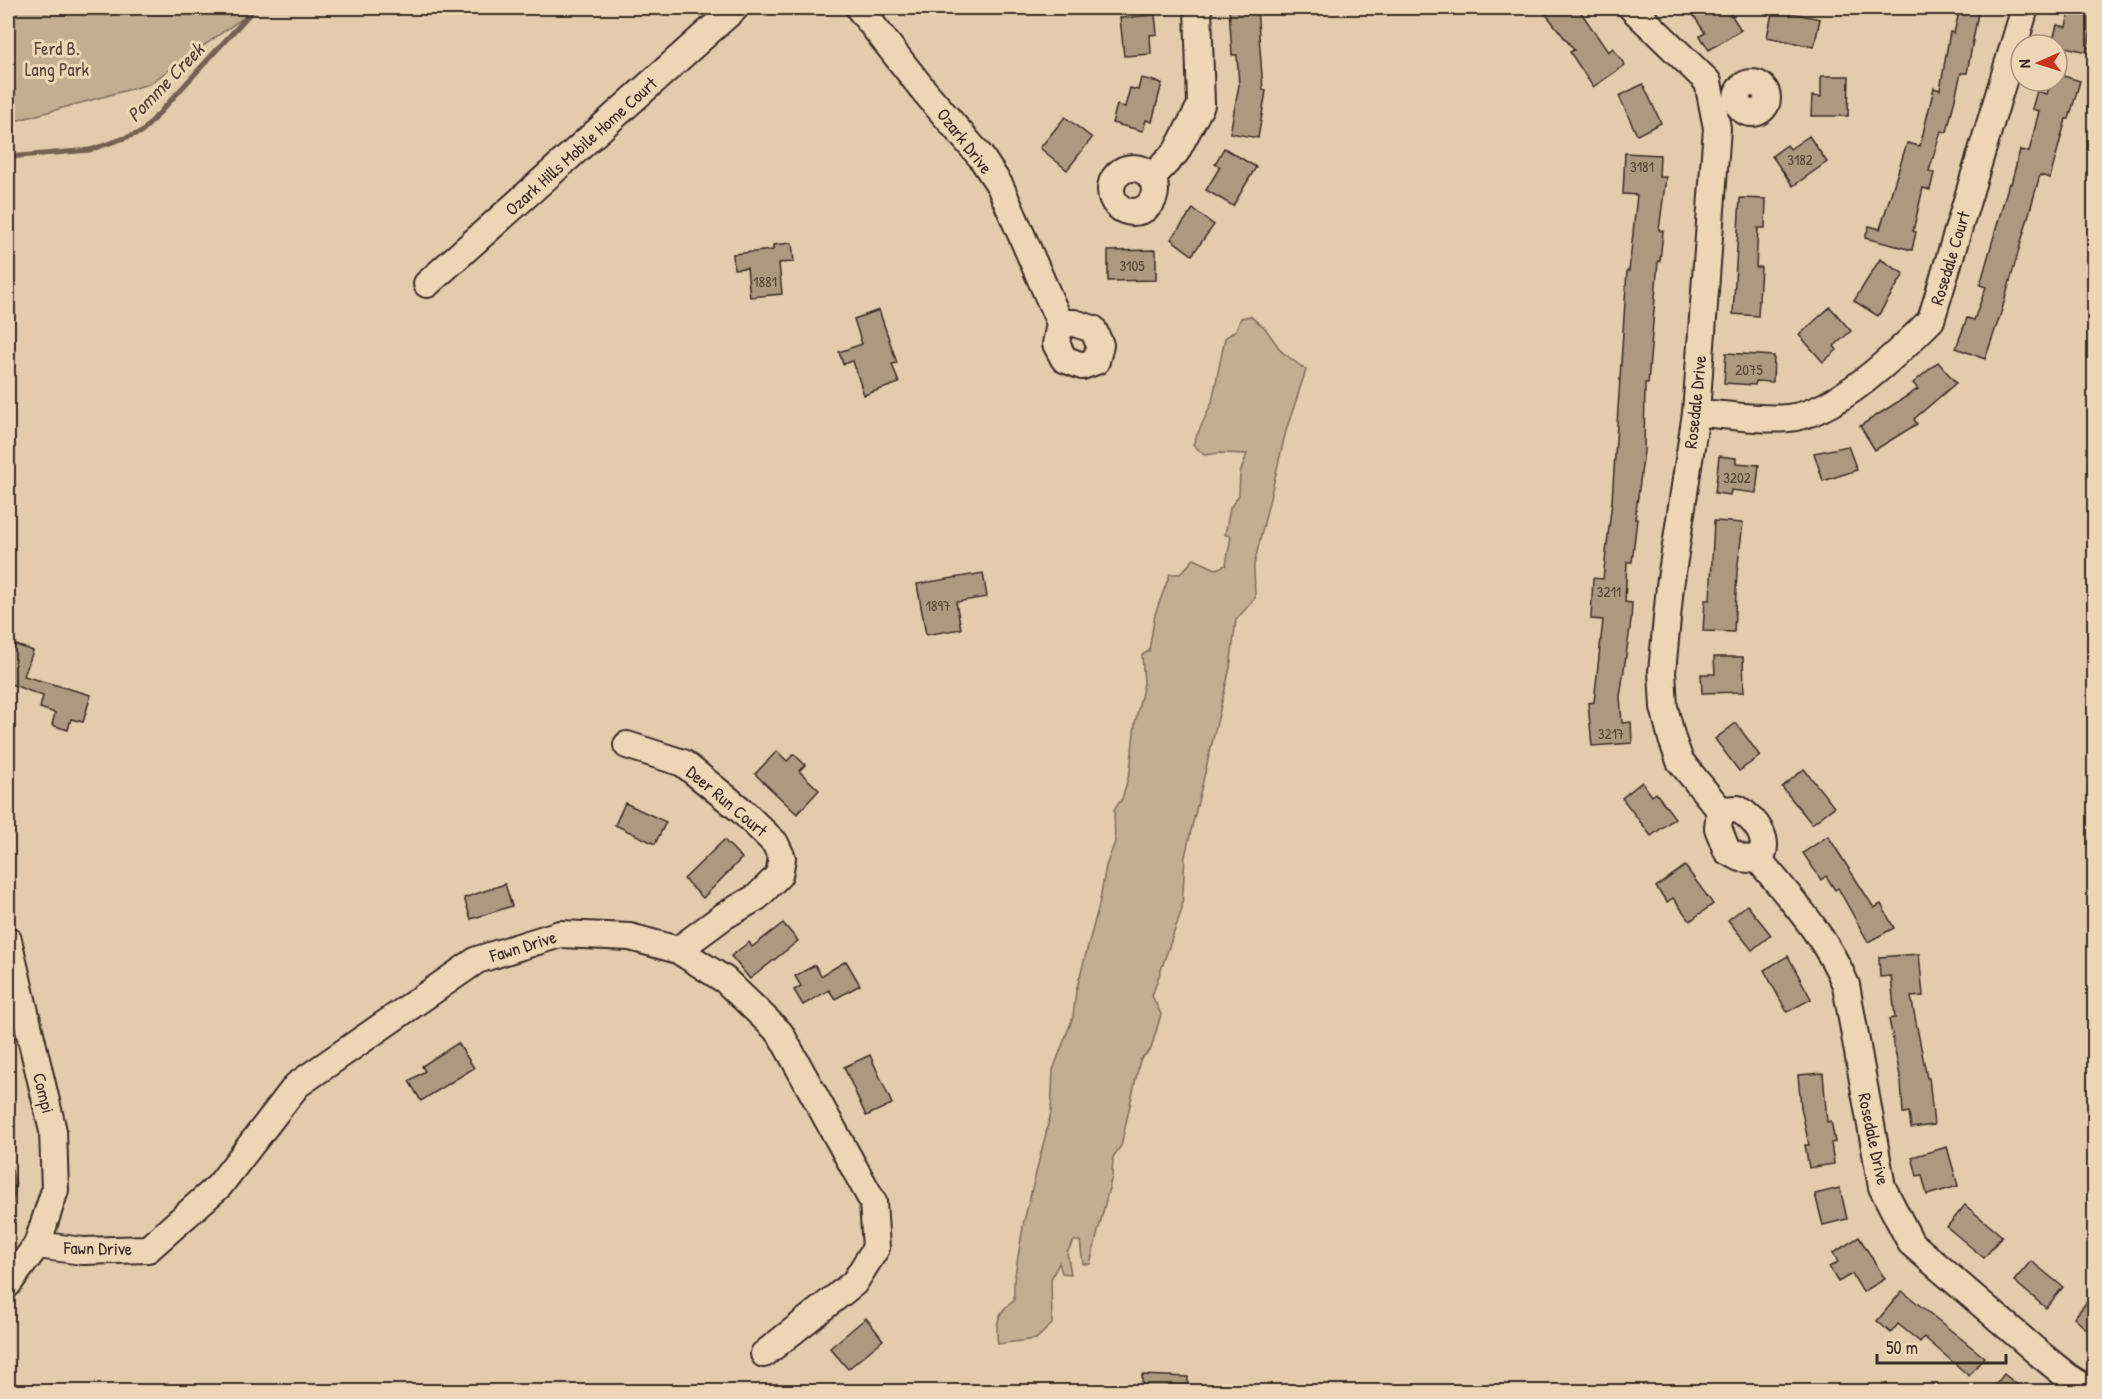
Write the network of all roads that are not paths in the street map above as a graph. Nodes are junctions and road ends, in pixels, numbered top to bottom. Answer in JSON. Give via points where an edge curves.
{"nodes":[{"id":1,"x":735,"y":8,"type":"edge"},
{"id":2,"x":859,"y":8,"type":"edge"},
{"id":3,"x":1198,"y":8,"type":"edge"},
{"id":4,"x":1632,"y":8,"type":"edge"},
{"id":5,"x":2025,"y":8,"type":"edge"},
{"id":6,"x":1151,"y":178,"type":"dead end"},
{"id":7,"x":427,"y":284,"type":"dead end"},
{"id":8,"x":1060,"y":323,"type":"dead end"},
{"id":9,"x":1695,"y":413,"type":"junction"},
{"id":10,"x":627,"y":745,"type":"dead end"},
{"id":11,"x":1720,"y":810,"type":"junction"},
{"id":12,"x":1759,"y":860,"type":"junction"},
{"id":13,"x":8,"y":940,"type":"edge"},
{"id":14,"x":678,"y":950,"type":"junction"},
{"id":15,"x":37,"y":1245,"type":"junction"},
{"id":16,"x":8,"y":1284,"type":"edge"},
{"id":17,"x":764,"y":1354,"type":"dead end"},
{"id":18,"x":2092,"y":1392,"type":"edge"}],
"edges":[{"from":1,"to":7,"type":"street","name":"Ozark Hills Mobile Home Court"},
{"from":2,"to":8,"type":"street","name":"Ozark Drive","via":[[981,157],[1000,186]]},
{"from":3,"to":6,"type":"street","via":[[1201,105],[1176,152]]},
{"from":4,"to":9,"type":"street","name":"Rosedale Drive","via":[[1708,82],[1725,106],[1717,128]]},
{"from":5,"to":9,"type":"street","name":"Rosedale Court","via":[[1931,320],[1902,349],[1834,403],[1789,418]]},
{"from":9,"to":11,"type":"street","name":"Rosedale Drive","via":[[1662,672],[1665,707],[1680,761]]},
{"from":10,"to":14,"type":"street","name":"Deer Run Court","via":[[683,763],[741,810],[775,843],[782,858],[779,875],[757,897]]},
{"from":11,"to":12,"type":"street","via":[[1718,828],[1727,851]]},
{"from":11,"to":12,"type":"street","via":[[1738,809],[1752,818],[1761,833],[1763,848]]},
{"from":12,"to":18,"type":"street","name":"Rosedale Drive","via":[[1812,926],[1842,976],[1882,1187],[1911,1243],[2036,1351]]},
{"from":13,"to":15,"type":"street","name":"Compi","via":[[54,1131],[55,1190]]},
{"from":14,"to":15,"type":"street","name":"Fawn Drive","via":[[630,937],[560,934],[477,960],[297,1085],[219,1186],[148,1249],[83,1251]]},
{"from":14,"to":17,"type":"street","name":"Fawn Drive","via":[[725,980],[780,1033],[873,1202],[876,1248],[854,1283]]},
{"from":15,"to":16,"type":"street","name":"Fawn Drive"}]}
